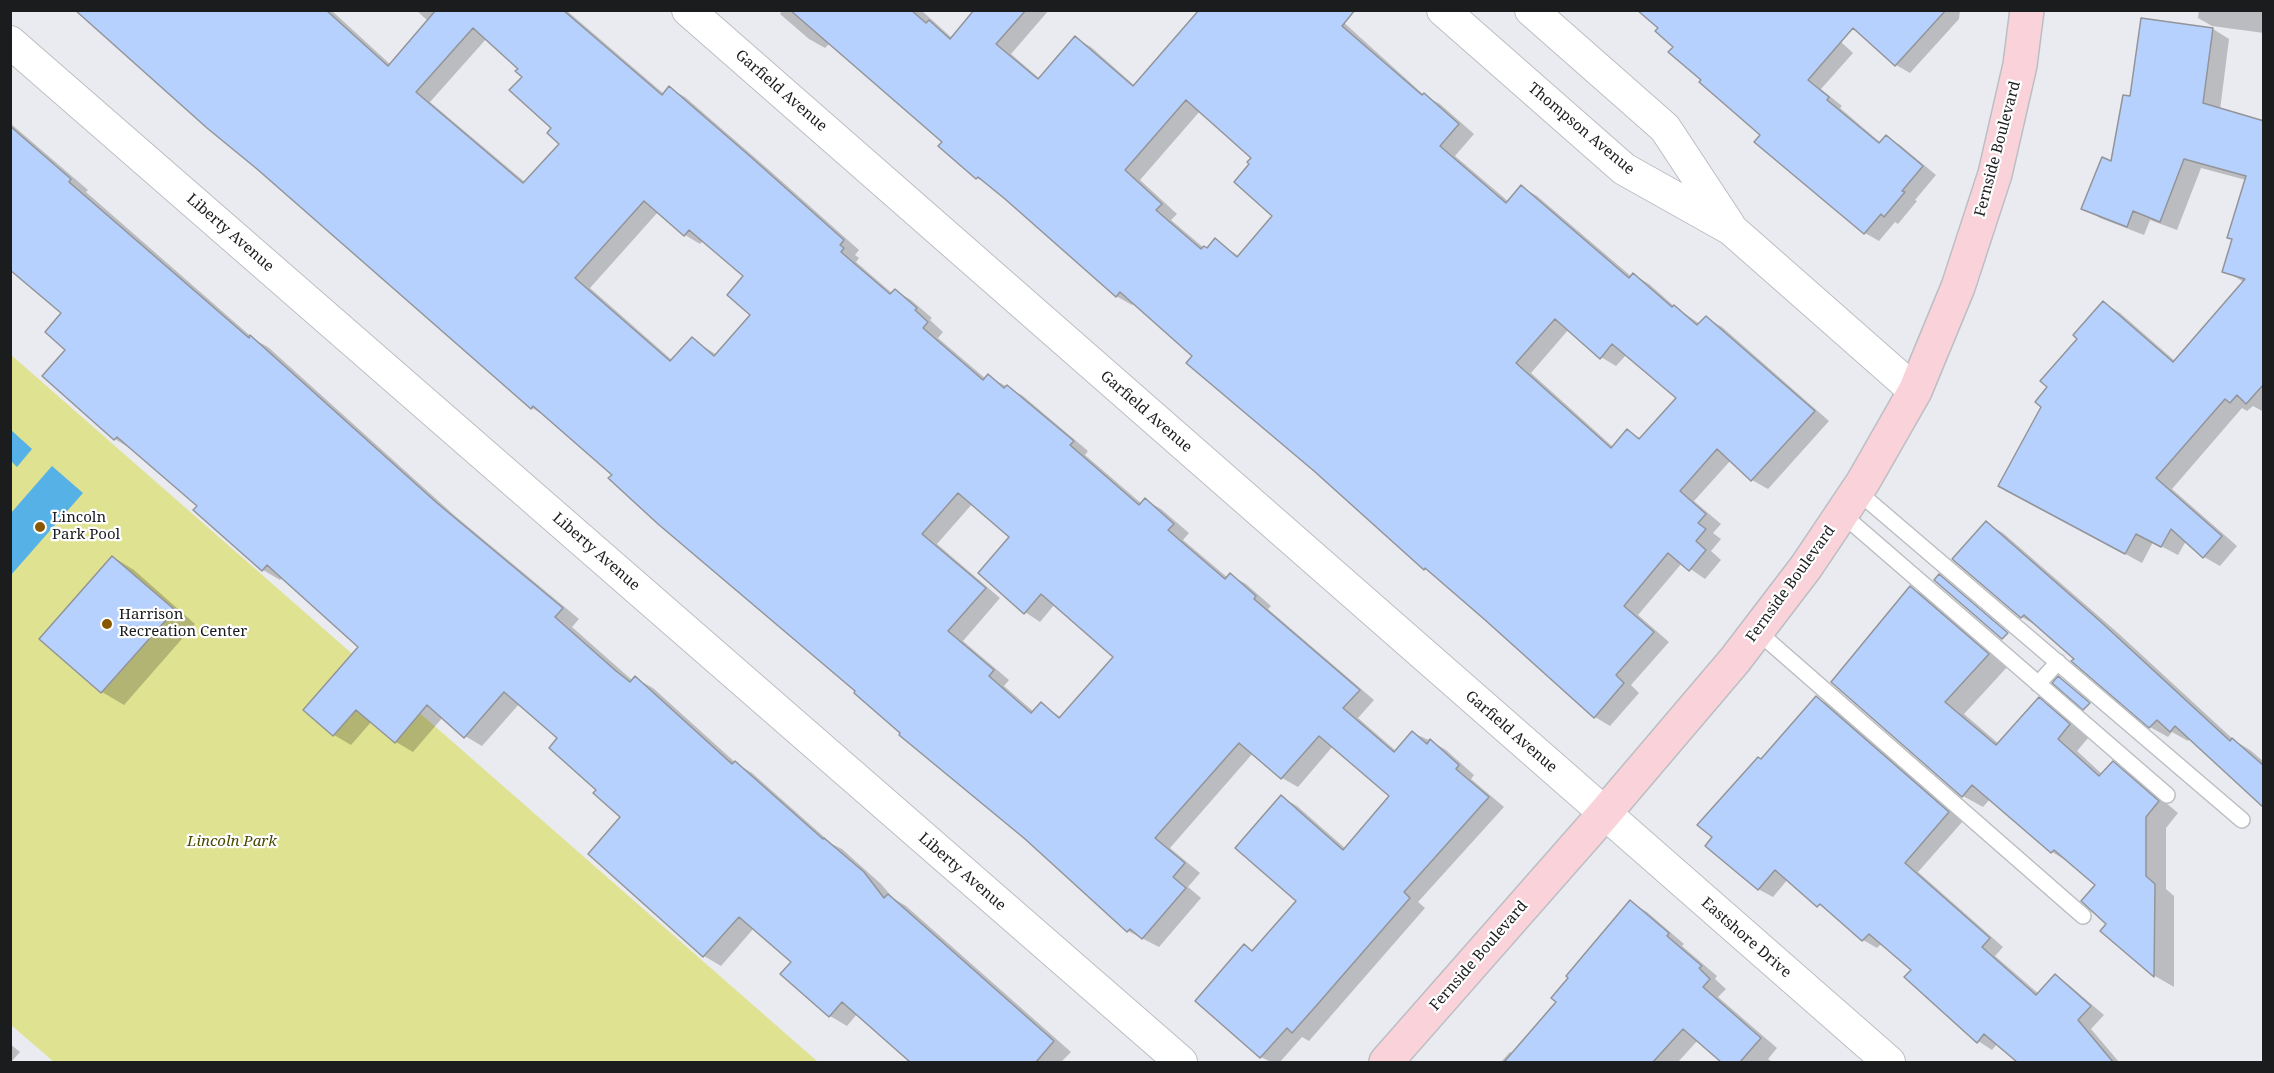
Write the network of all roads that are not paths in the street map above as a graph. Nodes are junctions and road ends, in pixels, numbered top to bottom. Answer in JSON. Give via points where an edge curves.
{"nodes":[{"id":1,"x":688,"y":10,"type":"edge"},
{"id":2,"x":1443,"y":10,"type":"edge"},
{"id":3,"x":1531,"y":10,"type":"edge"},
{"id":4,"x":2027,"y":10,"type":"edge"},
{"id":5,"x":10,"y":42,"type":"edge"},
{"id":6,"x":1731,"y":229,"type":"junction"},
{"id":7,"x":1915,"y":391,"type":"junction"},
{"id":8,"x":1849,"y":503,"type":"junction"},
{"id":9,"x":1757,"y":631,"type":"junction"},
{"id":10,"x":2058,"y":662,"type":"junction"},
{"id":11,"x":2038,"y":684,"type":"junction"},
{"id":12,"x":2167,"y":795,"type":"dead end"},
{"id":13,"x":1604,"y":814,"type":"junction"},
{"id":14,"x":2242,"y":820,"type":"dead end"},
{"id":15,"x":2083,"y":916,"type":"dead end"},
{"id":16,"x":1181,"y":1062,"type":"edge"},
{"id":17,"x":1386,"y":1062,"type":"edge"},
{"id":18,"x":1889,"y":1062,"type":"edge"}],
"edges":[{"from":1,"to":13,"type":"street","name":"Garfield Avenue"},
{"from":2,"to":6,"type":"street","name":"Thompson Avenue","via":[[1624,169]]},
{"from":3,"to":6,"type":"street","name":"Thompson Avenue","via":[[1665,128]]},
{"from":4,"to":7,"type":"main road","name":"Fernside Boulevard","via":[[2020,65],[1995,174],[1958,287]]},
{"from":5,"to":16,"type":"street","name":"Liberty Avenue"},
{"from":6,"to":7,"type":"street","name":"Thompson Avenue"},
{"from":7,"to":8,"type":"main road","name":"Fernside Boulevard"},
{"from":8,"to":9,"type":"main road","name":"Fernside Boulevard"},
{"from":8,"to":10,"type":"lane"},
{"from":8,"to":11,"type":"lane"},
{"from":9,"to":13,"type":"main road","name":"Fernside Boulevard"},
{"from":9,"to":15,"type":"lane"},
{"from":10,"to":11,"type":"lane"},
{"from":10,"to":14,"type":"lane"},
{"from":11,"to":12,"type":"lane"},
{"from":13,"to":17,"type":"main road","name":"Fernside Boulevard"},
{"from":13,"to":18,"type":"street","name":"Eastshore Drive"}]}
